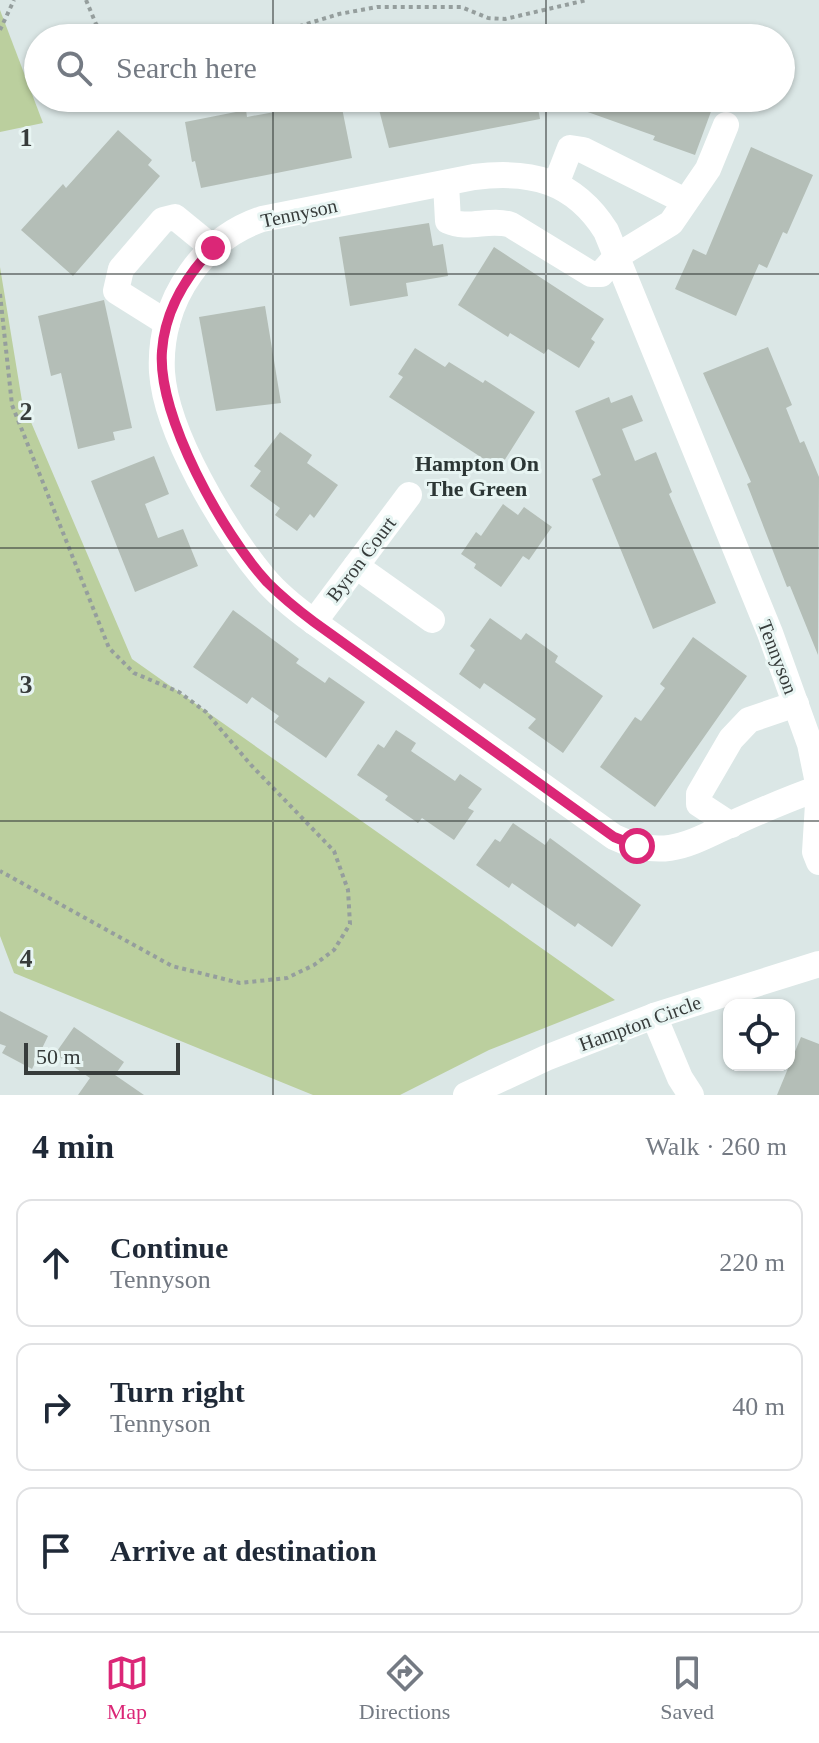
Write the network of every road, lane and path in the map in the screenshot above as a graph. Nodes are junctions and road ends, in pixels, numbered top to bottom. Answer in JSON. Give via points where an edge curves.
{"nodes":[{"id":1,"x":14,"y":0,"type":"edge"},
{"id":2,"x":86,"y":0,"type":"edge"},
{"id":3,"x":587,"y":0,"type":"edge"},
{"id":4,"x":96,"y":24,"type":"edge"},
{"id":5,"x":306,"y":24,"type":"edge"},
{"id":6,"x":0,"y":30,"type":"edge"},
{"id":7,"x":726,"y":125,"type":"dead end"},
{"id":8,"x":446,"y":184,"type":"junction"},
{"id":9,"x":556,"y":184,"type":"junction"},
{"id":10,"x":685,"y":201,"type":"junction"},
{"id":11,"x":213,"y":248,"type":"junction"},
{"id":12,"x":617,"y":256,"type":"junction"},
{"id":13,"x":0,"y":294,"type":"edge"},
{"id":14,"x":167,"y":323,"type":"junction"},
{"id":15,"x":409,"y":495,"type":"dead end"},
{"id":16,"x":356,"y":566,"type":"junction"},
{"id":17,"x":432,"y":620,"type":"dead end"},
{"id":18,"x":314,"y":622,"type":"junction"},
{"id":19,"x":796,"y":704,"type":"junction"},
{"id":20,"x":819,"y":788,"type":"edge"},
{"id":21,"x":731,"y":825,"type":"junction"},
{"id":22,"x":819,"y":862,"type":"edge"},
{"id":23,"x":0,"y":871,"type":"edge"},
{"id":24,"x":819,"y":964,"type":"edge"},
{"id":25,"x":654,"y":1016,"type":"junction"},
{"id":26,"x":466,"y":1095,"type":"edge"},
{"id":27,"x":691,"y":1095,"type":"edge"}],
"edges":[{"from":1,"to":6,"type":"path"},
{"from":2,"to":4,"type":"path"},
{"from":3,"to":5,"type":"path","via":[[505,19],[461,7],[377,7]]},
{"from":7,"to":10,"type":"street","via":[[708,169]]},
{"from":8,"to":9,"type":"street","name":"Tennyson","via":[[498,174]]},
{"from":8,"to":11,"type":"street","name":"Tennyson","via":[[262,219],[235,230]]},
{"from":8,"to":12,"type":"street","via":[[448,221],[511,225],[591,274],[601,274]]},
{"from":9,"to":10,"type":"street","via":[[570,148]]},
{"from":9,"to":12,"type":"street","name":"Tennyson","via":[[598,217]]},
{"from":10,"to":12,"type":"street","via":[[671,223]]},
{"from":11,"to":14,"type":"street","name":"Tennyson","via":[[185,280]]},
{"from":11,"to":14,"type":"street","via":[[175,217],[163,220],[121,269],[116,291]]},
{"from":12,"to":19,"type":"street","name":"Tennyson"},
{"from":13,"to":23,"type":"path","via":[[12,405],[109,648],[134,673],[179,692],[206,712],[334,851],[348,890],[350,924],[334,950],[314,965],[287,978],[240,983],[172,966]]},
{"from":14,"to":18,"type":"street","name":"Tennyson","via":[[162,373],[188,459],[249,559]]},
{"from":15,"to":16,"type":"street","name":"Byron Court"},
{"from":16,"to":17,"type":"street"},
{"from":16,"to":18,"type":"street","name":"Byron Court"},
{"from":18,"to":21,"type":"street","name":"Tennyson","via":[[614,837],[647,848],[687,846]]},
{"from":19,"to":20,"type":"street","name":"Tennyson"},
{"from":19,"to":21,"type":"street","via":[[749,720],[731,739],[699,794],[699,804]]},
{"from":20,"to":21,"type":"street","name":"Tennyson"},
{"from":20,"to":22,"type":"street","name":"Tennyson"},
{"from":24,"to":25,"type":"street","name":"Hampton Circle"},
{"from":25,"to":26,"type":"street","name":"Hampton Circle"},
{"from":25,"to":27,"type":"street"}]}
